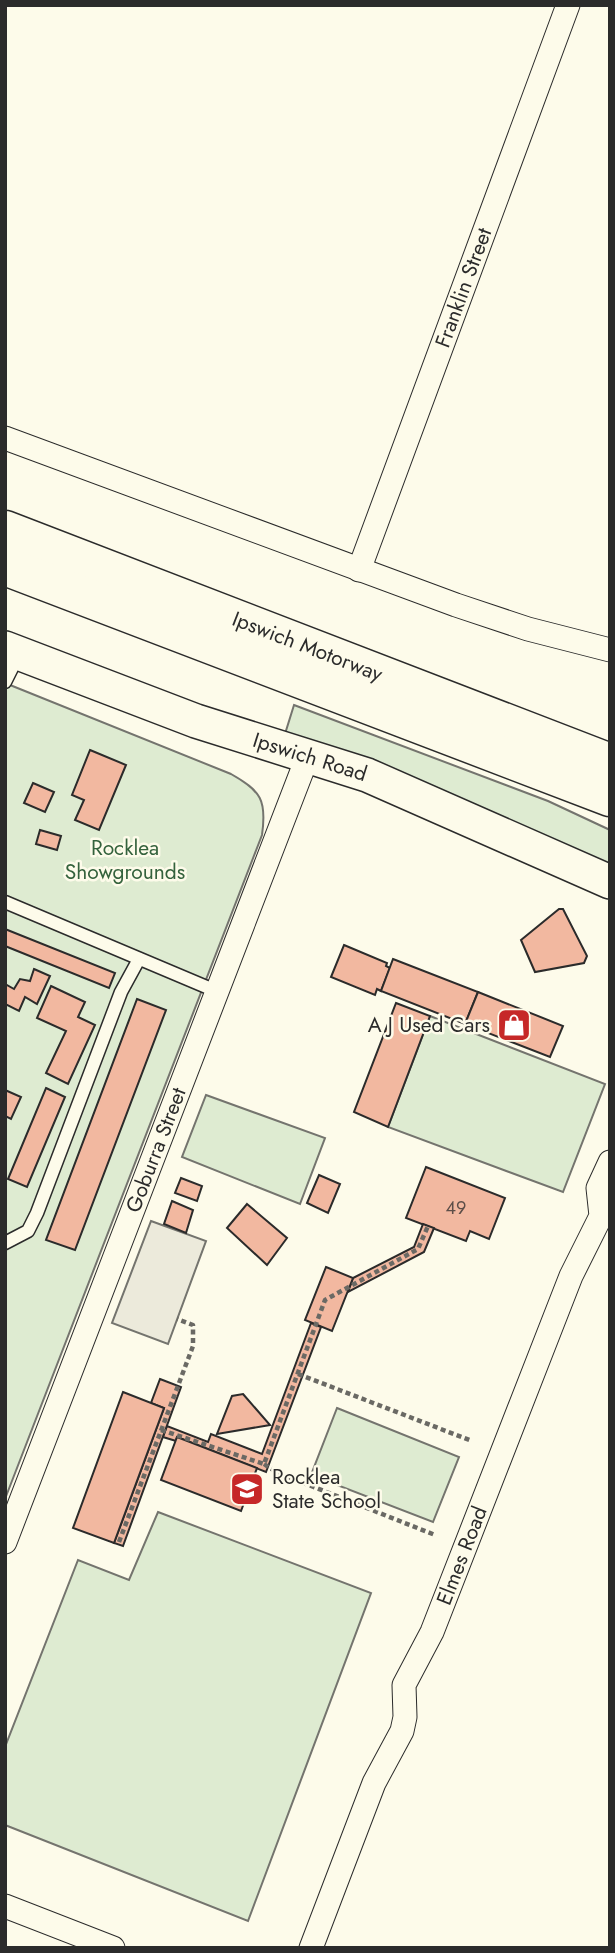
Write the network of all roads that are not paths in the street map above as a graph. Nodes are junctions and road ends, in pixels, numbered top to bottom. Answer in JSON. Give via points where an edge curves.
{"nodes":[{"id":1,"x":568,"y":5,"type":"edge"},
{"id":2,"x":5,"y":438,"type":"edge"},
{"id":3,"x":5,"y":530,"type":"edge"},
{"id":4,"x":5,"y":566,"type":"edge"},
{"id":5,"x":359,"y":570,"type":"junction"},
{"id":6,"x":610,"y":650,"type":"edge"},
{"id":7,"x":10,"y":661,"type":"edge"},
{"id":8,"x":307,"y":758,"type":"junction"},
{"id":9,"x":610,"y":763,"type":"edge"},
{"id":10,"x":610,"y":797,"type":"edge"},
{"id":11,"x":610,"y":882,"type":"edge"},
{"id":12,"x":5,"y":902,"type":"edge"},
{"id":13,"x":139,"y":959,"type":"junction"},
{"id":14,"x":216,"y":991,"type":"junction"},
{"id":15,"x":610,"y":1162,"type":"edge"},
{"id":16,"x":5,"y":1243,"type":"edge"},
{"id":17,"x":5,"y":1542,"type":"edge"},
{"id":18,"x":5,"y":1906,"type":"edge"},
{"id":19,"x":113,"y":1948,"type":"edge"},
{"id":20,"x":310,"y":1948,"type":"edge"}],
"edges":[{"from":1,"to":5,"type":"street","name":"Franklin Street"},
{"from":2,"to":5,"type":"street"},
{"from":3,"to":9,"type":"highway","name":"Ipswich Motorway"},
{"from":4,"to":10,"type":"highway","name":"Ipswich Motorway"},
{"from":5,"to":6,"type":"street","via":[[528,629]]},
{"from":7,"to":8,"type":"street","name":"Ipswich Road"},
{"from":8,"to":11,"type":"street","name":"Ipswich Road","via":[[391,785]]},
{"from":8,"to":14,"type":"street","name":"Goburra Street"},
{"from":12,"to":13,"type":"lane"},
{"from":13,"to":14,"type":"lane"},
{"from":13,"to":16,"type":"lane","via":[[121,992],[37,1213],[28,1231]]},
{"from":14,"to":17,"type":"street","name":"Goburra Street"},
{"from":15,"to":20,"type":"street","name":"Elmes Road","via":[[598,1188],[599,1222],[571,1276],[432,1632],[407,1679],[402,1731],[374,1783]]},
{"from":18,"to":19,"type":"street"}]}
